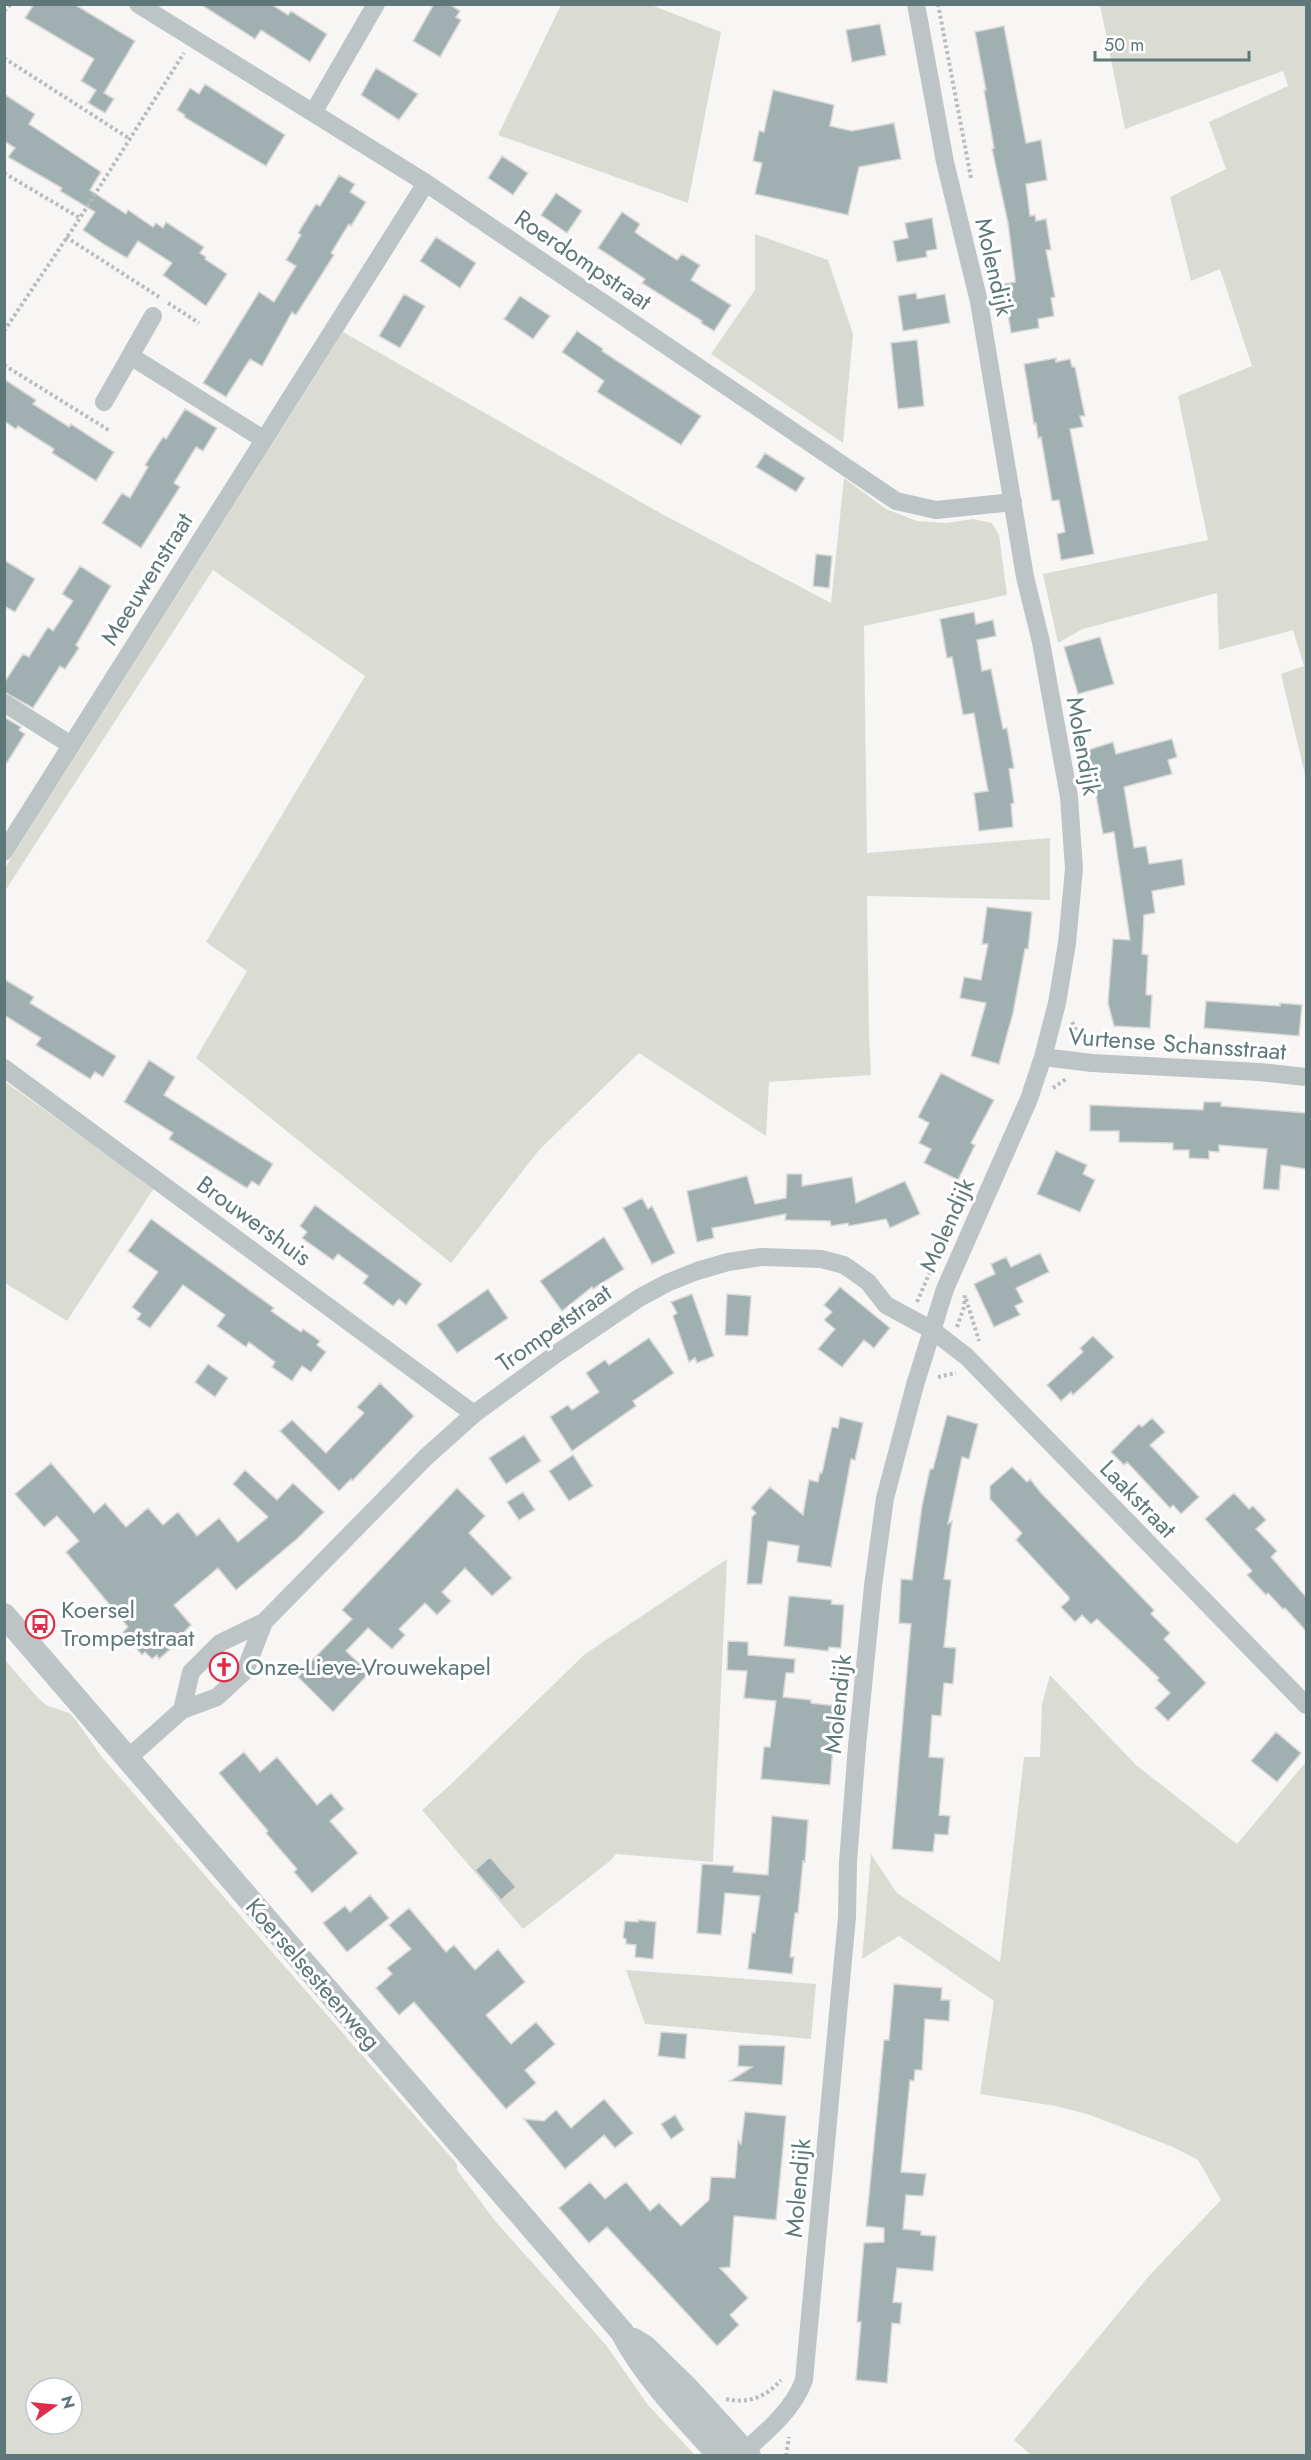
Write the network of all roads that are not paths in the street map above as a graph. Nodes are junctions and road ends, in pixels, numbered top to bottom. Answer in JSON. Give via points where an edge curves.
{"nodes":[{"id":1,"x":138,"y":4,"type":"edge"},
{"id":2,"x":376,"y":4,"type":"edge"},
{"id":3,"x":916,"y":4,"type":"edge"},
{"id":4,"x":313,"y":113,"type":"junction"},
{"id":5,"x":426,"y":183,"type":"junction"},
{"id":6,"x":153,"y":316,"type":"dead end"},
{"id":7,"x":132,"y":357,"type":"junction"},
{"id":8,"x":104,"y":402,"type":"dead end"},
{"id":9,"x":263,"y":439,"type":"junction"},
{"id":10,"x":1013,"y":502,"type":"junction"},
{"id":11,"x":4,"y":703,"type":"edge"},
{"id":12,"x":72,"y":745,"type":"junction"},
{"id":13,"x":4,"y":852,"type":"edge"},
{"id":14,"x":1043,"y":1057,"type":"junction"},
{"id":15,"x":4,"y":1068,"type":"edge"},
{"id":16,"x":1306,"y":1077,"type":"edge"},
{"id":17,"x":932,"y":1330,"type":"junction"},
{"id":18,"x":474,"y":1414,"type":"junction"},
{"id":19,"x":4,"y":1616,"type":"edge"},
{"id":20,"x":264,"y":1622,"type":"junction"},
{"id":21,"x":1306,"y":1705,"type":"edge"},
{"id":22,"x":182,"y":1710,"type":"junction"},
{"id":23,"x":127,"y":1759,"type":"junction"},
{"id":24,"x":622,"y":2332,"type":"junction"},
{"id":25,"x":744,"y":2454,"type":"edge"},
{"id":26,"x":720,"y":2456,"type":"edge"}],
"edges":[{"from":1,"to":4,"type":"street","name":"Roerdompstraat"},
{"from":2,"to":4,"type":"street"},
{"from":3,"to":10,"type":"street","name":"Molendijk","via":[[945,162],[979,302]]},
{"from":4,"to":5,"type":"street","name":"Roerdompstraat"},
{"from":5,"to":9,"type":"street","name":"Meeuwenstraat"},
{"from":5,"to":10,"type":"street","name":"Roerdompstraat","via":[[896,501],[936,510]]},
{"from":6,"to":7,"type":"street"},
{"from":7,"to":8,"type":"street"},
{"from":7,"to":9,"type":"street"},
{"from":9,"to":12,"type":"street","name":"Meeuwenstraat"},
{"from":10,"to":14,"type":"street","name":"Molendijk","via":[[1073,836],[1072,908],[1057,1003]]},
{"from":11,"to":12,"type":"street"},
{"from":12,"to":13,"type":"street","name":"Meeuwenstraat"},
{"from":14,"to":16,"type":"street","name":"Vurtense Schansstraat"},
{"from":14,"to":17,"type":"street","name":"Molendijk","via":[[945,1289]]},
{"from":15,"to":18,"type":"street","name":"Brouwershuis"},
{"from":17,"to":18,"type":"street","name":"Trompetstraat","via":[[886,1305],[868,1282],[844,1265],[791,1257],[728,1262],[667,1283],[639,1298]]},
{"from":17,"to":21,"type":"street","name":"Laakstraat","via":[[967,1357]]},
{"from":17,"to":25,"type":"street","name":"Molendijk","via":[[897,1450],[879,1534],[857,1746],[847,1917],[804,2380],[792,2405]]},
{"from":18,"to":20,"type":"street","name":"Trompetstraat","via":[[425,1458]]},
{"from":19,"to":23,"type":"street","name":"Koerselsesteenweg"},
{"from":20,"to":22,"type":"street","name":"Trompetstraat","via":[[245,1671],[217,1697]]},
{"from":20,"to":22,"type":"street","name":"Trompetstraat","via":[[219,1643],[191,1672]]},
{"from":22,"to":23,"type":"street","name":"Trompetstraat"},
{"from":23,"to":24,"type":"street","name":"Koerselsesteenweg"},
{"from":24,"to":25,"type":"street","name":"Koerselsesteenweg","via":[[645,2347]]},
{"from":24,"to":26,"type":"street","name":"Koerselsesteenweg","via":[[634,2356],[663,2394]]}]}
